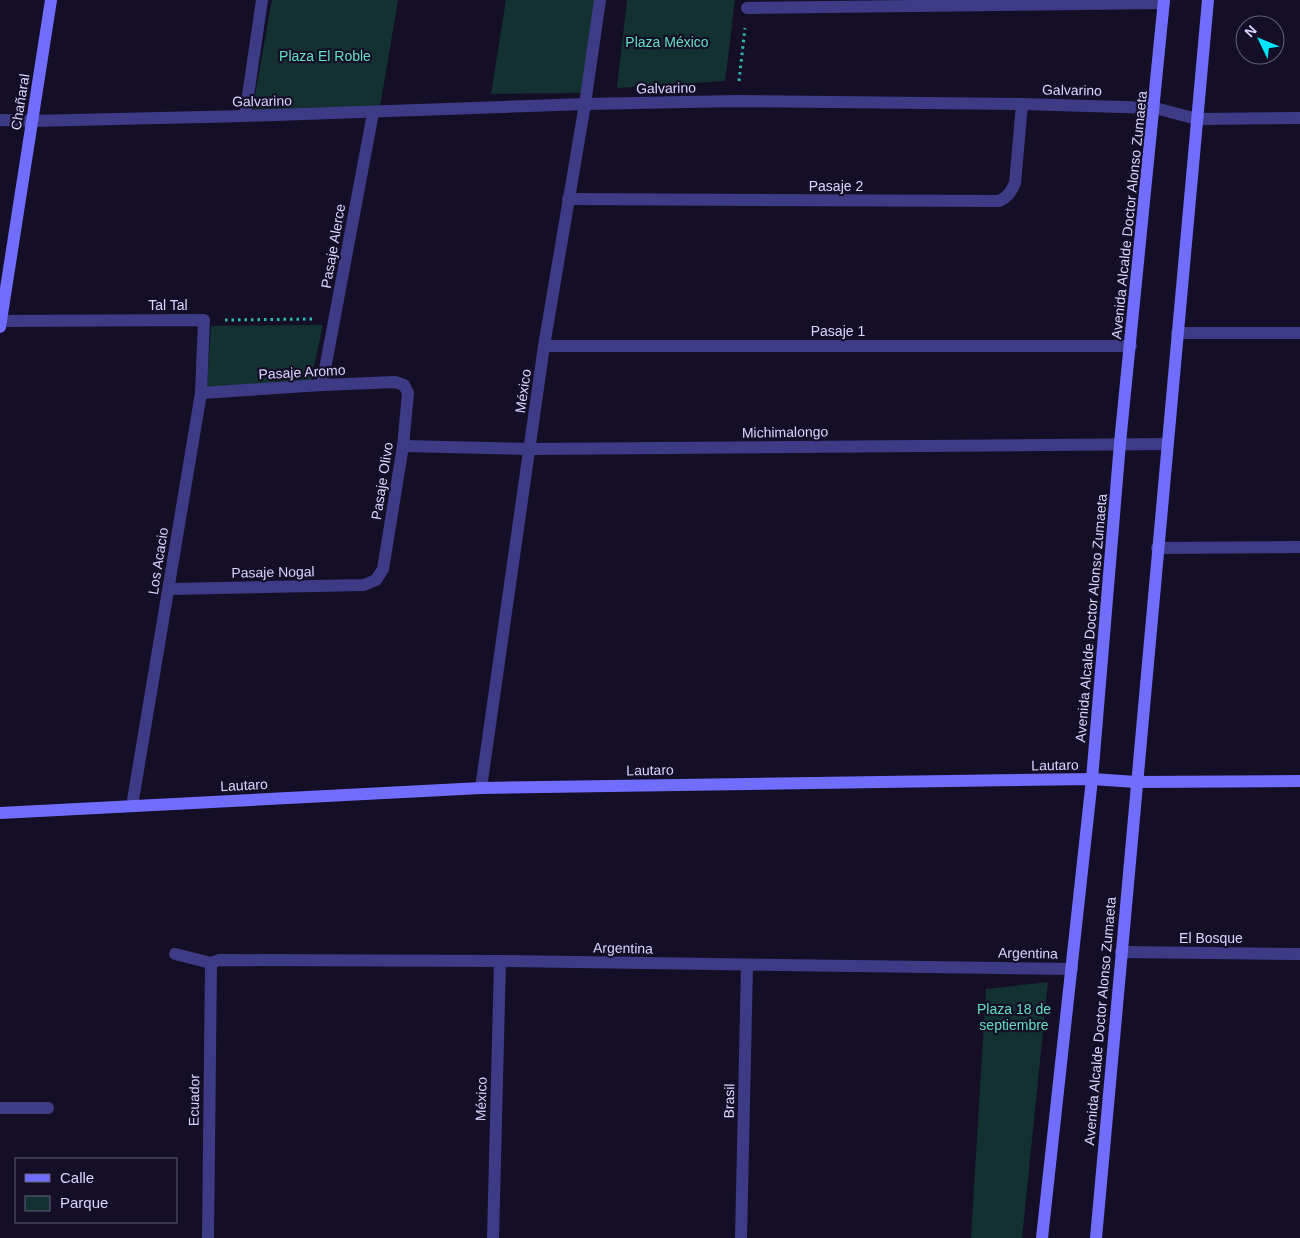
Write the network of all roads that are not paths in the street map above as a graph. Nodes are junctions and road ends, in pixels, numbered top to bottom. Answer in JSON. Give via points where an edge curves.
{"nodes":[{"id":1,"x":51,"y":0,"type":"edge"},
{"id":2,"x":262,"y":0,"type":"edge"},
{"id":3,"x":600,"y":0,"type":"edge"},
{"id":4,"x":1208,"y":0,"type":"edge"},
{"id":5,"x":1164,"y":2,"type":"edge"},
{"id":6,"x":747,"y":8,"type":"road end"},
{"id":7,"x":585,"y":104,"type":"junction"},
{"id":8,"x":1022,"y":104,"type":"junction"},
{"id":9,"x":1155,"y":108,"type":"junction"},
{"id":10,"x":373,"y":113,"type":"junction"},
{"id":11,"x":244,"y":116,"type":"junction"},
{"id":12,"x":1300,"y":118,"type":"edge"},
{"id":13,"x":1197,"y":119,"type":"junction"},
{"id":14,"x":0,"y":120,"type":"edge"},
{"id":15,"x":32,"y":121,"type":"junction"},
{"id":16,"x":568,"y":199,"type":"junction"},
{"id":17,"x":204,"y":320,"type":"joint"},
{"id":18,"x":0,"y":323,"type":"edge"},
{"id":19,"x":1177,"y":333,"type":"junction"},
{"id":20,"x":1300,"y":333,"type":"edge"},
{"id":21,"x":544,"y":346,"type":"junction"},
{"id":22,"x":1131,"y":346,"type":"junction"},
{"id":23,"x":322,"y":385,"type":"junction"},
{"id":24,"x":404,"y":385,"type":"joint"},
{"id":25,"x":202,"y":393,"type":"junction"},
{"id":26,"x":1120,"y":444,"type":"junction"},
{"id":27,"x":1168,"y":444,"type":"junction"},
{"id":28,"x":402,"y":446,"type":"junction"},
{"id":29,"x":530,"y":449,"type":"junction"},
{"id":30,"x":1300,"y":547,"type":"edge"},
{"id":31,"x":1157,"y":548,"type":"junction"},
{"id":32,"x":376,"y":580,"type":"joint"},
{"id":33,"x":169,"y":589,"type":"junction"},
{"id":34,"x":1092,"y":779,"type":"junction"},
{"id":35,"x":1300,"y":781,"type":"edge"},
{"id":36,"x":1136,"y":782,"type":"junction"},
{"id":37,"x":481,"y":788,"type":"junction"},
{"id":38,"x":132,"y":806,"type":"junction"},
{"id":39,"x":0,"y":813,"type":"edge"},
{"id":40,"x":1121,"y":952,"type":"junction"},
{"id":41,"x":175,"y":954,"type":"dead end"},
{"id":42,"x":1300,"y":954,"type":"edge"},
{"id":43,"x":500,"y":961,"type":"junction"},
{"id":44,"x":211,"y":963,"type":"junction"},
{"id":45,"x":747,"y":965,"type":"junction"},
{"id":46,"x":1072,"y":969,"type":"junction"},
{"id":47,"x":0,"y":1108,"type":"edge"},
{"id":48,"x":48,"y":1108,"type":"dead end"},
{"id":49,"x":208,"y":1238,"type":"edge"},
{"id":50,"x":493,"y":1238,"type":"edge"},
{"id":51,"x":741,"y":1238,"type":"edge"},
{"id":52,"x":1042,"y":1238,"type":"edge"},
{"id":53,"x":1096,"y":1238,"type":"edge"}],
"edges":[{"from":1,"to":15,"type":"street","name":"Chañaral"},
{"from":2,"to":11,"type":"street"},
{"from":3,"to":7,"type":"street","name":"México"},
{"from":4,"to":13,"type":"street","name":"Avenida Alcalde Doctor Alonso Zumaeta"},
{"from":5,"to":6,"type":"street"},
{"from":5,"to":9,"type":"street","name":"Avenida Alcalde Doctor Alonso Zumaeta"},
{"from":7,"to":8,"type":"street","name":"Galvarino"},
{"from":7,"to":10,"type":"street","name":"Galvarino"},
{"from":7,"to":16,"type":"street","name":"México"},
{"from":8,"to":9,"type":"street","name":"Galvarino"},
{"from":8,"to":16,"type":"street","name":"Pasaje 2","via":[[1015,182],[1012,191],[999,202]]},
{"from":9,"to":13,"type":"street","name":"Galvarino"},
{"from":9,"to":22,"type":"street","name":"Avenida Alcalde Doctor Alonso Zumaeta"},
{"from":10,"to":11,"type":"street","name":"Galvarino"},
{"from":10,"to":23,"type":"street","name":"Pasaje Alerce"},
{"from":11,"to":15,"type":"street","name":"Galvarino"},
{"from":12,"to":13,"type":"street","name":"Galvarino"},
{"from":13,"to":19,"type":"street","name":"Avenida Alcalde Doctor Alonso Zumaeta"},
{"from":14,"to":15,"type":"street","name":"Galvarino"},
{"from":15,"to":18,"type":"street","name":"Chañaral"},
{"from":16,"to":21,"type":"street","name":"México"},
{"from":17,"to":18,"type":"street","name":"Tal Tal"},
{"from":17,"to":25,"type":"street","name":"Los Acacio"},
{"from":19,"to":20,"type":"street"},
{"from":19,"to":27,"type":"street","name":"Avenida Alcalde Doctor Alonso Zumaeta"},
{"from":21,"to":22,"type":"street","name":"Pasaje 1"},
{"from":21,"to":29,"type":"street","name":"México"},
{"from":22,"to":26,"type":"street","name":"Avenida Alcalde Doctor Alonso Zumaeta"},
{"from":23,"to":24,"type":"street","name":"Pasaje Aromo","via":[[396,382]]},
{"from":23,"to":25,"type":"street","name":"Pasaje Aromo"},
{"from":24,"to":28,"type":"street","name":"Pasaje Olivo","via":[[408,393]]},
{"from":25,"to":33,"type":"street","name":"Los Acacio"},
{"from":26,"to":27,"type":"street","name":"Michimalongo"},
{"from":26,"to":29,"type":"street","name":"Michimalongo"},
{"from":26,"to":34,"type":"street","name":"Avenida Alcalde Doctor Alonso Zumaeta"},
{"from":27,"to":31,"type":"street","name":"Avenida Alcalde Doctor Alonso Zumaeta"},
{"from":28,"to":29,"type":"street","name":"Michimalongo"},
{"from":28,"to":32,"type":"street","name":"Pasaje Olivo","via":[[384,570]]},
{"from":29,"to":37,"type":"street","name":"México"},
{"from":30,"to":31,"type":"street"},
{"from":31,"to":36,"type":"street","name":"Avenida Alcalde Doctor Alonso Zumaeta"},
{"from":32,"to":33,"type":"street","name":"Pasaje Nogal","via":[[364,585]]},
{"from":33,"to":38,"type":"street","name":"Los Acacio"},
{"from":34,"to":36,"type":"street","name":"Lautaro"},
{"from":34,"to":37,"type":"street","name":"Lautaro"},
{"from":34,"to":46,"type":"street","name":"Avenida Alcalde Doctor Alonso Zumaeta"},
{"from":35,"to":36,"type":"street","name":"Lautaro"},
{"from":36,"to":40,"type":"street","name":"Avenida Alcalde Doctor Alonso Zumaeta"},
{"from":37,"to":38,"type":"street","name":"Lautaro"},
{"from":38,"to":39,"type":"street","name":"Lautaro"},
{"from":40,"to":42,"type":"street","name":"El Bosque"},
{"from":40,"to":53,"type":"street","name":"Avenida Alcalde Doctor Alonso Zumaeta"},
{"from":41,"to":44,"type":"street","name":"Argentina"},
{"from":43,"to":44,"type":"street","name":"Argentina","via":[[219,960]]},
{"from":43,"to":45,"type":"street","name":"Argentina"},
{"from":43,"to":50,"type":"street","name":"México"},
{"from":44,"to":49,"type":"street","name":"Ecuador"},
{"from":45,"to":46,"type":"street","name":"Argentina"},
{"from":45,"to":51,"type":"street","name":"Brasil"},
{"from":46,"to":52,"type":"street","name":"Avenida Alcalde Doctor Alonso Zumaeta"},
{"from":47,"to":48,"type":"street"}]}
